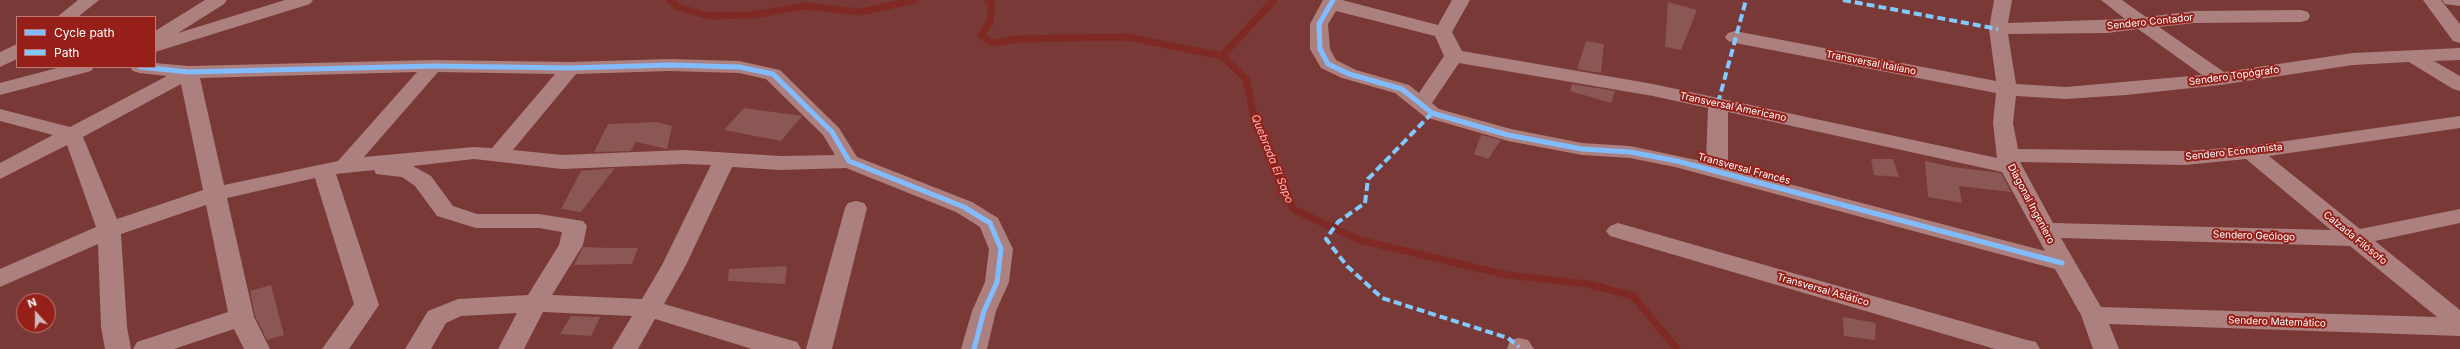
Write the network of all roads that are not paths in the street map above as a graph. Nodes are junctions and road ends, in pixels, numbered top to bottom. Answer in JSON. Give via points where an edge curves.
{"nodes":[{"id":1,"x":90,"y":0,"type":"edge"},
{"id":2,"x":218,"y":0,"type":"edge"},
{"id":3,"x":304,"y":0,"type":"edge"},
{"id":4,"x":1462,"y":0,"type":"edge"},
{"id":5,"x":2003,"y":0,"type":"edge"},
{"id":6,"x":2110,"y":0,"type":"edge"},
{"id":7,"x":2432,"y":0,"type":"edge"},
{"id":8,"x":2451,"y":0,"type":"edge"},
{"id":9,"x":2460,"y":1,"type":"edge"},
{"id":10,"x":1331,"y":2,"type":"edge"},
{"id":11,"x":67,"y":16,"type":"edge"},
{"id":12,"x":2301,"y":16,"type":"dead end"},
{"id":13,"x":2145,"y":24,"type":"junction"},
{"id":14,"x":1998,"y":29,"type":"junction"},
{"id":15,"x":1443,"y":32,"type":"junction"},
{"id":16,"x":1735,"y":37,"type":"dead end"},
{"id":17,"x":2460,"y":37,"type":"edge"},
{"id":18,"x":156,"y":38,"type":"edge"},
{"id":19,"x":156,"y":46,"type":"edge"},
{"id":20,"x":2460,"y":54,"type":"edge"},
{"id":21,"x":1454,"y":56,"type":"junction"},
{"id":22,"x":2414,"y":57,"type":"junction"},
{"id":23,"x":433,"y":66,"type":"junction"},
{"id":24,"x":80,"y":68,"type":"edge"},
{"id":25,"x":150,"y":68,"type":"edge"},
{"id":26,"x":570,"y":68,"type":"junction"},
{"id":27,"x":189,"y":72,"type":"junction"},
{"id":28,"x":2220,"y":79,"type":"junction"},
{"id":29,"x":2460,"y":85,"type":"edge"},
{"id":30,"x":0,"y":89,"type":"edge"},
{"id":31,"x":2007,"y":89,"type":"junction"},
{"id":32,"x":1422,"y":103,"type":"junction"},
{"id":33,"x":1718,"y":103,"type":"junction"},
{"id":34,"x":0,"y":115,"type":"edge"},
{"id":35,"x":2460,"y":122,"type":"edge"},
{"id":36,"x":70,"y":133,"type":"junction"},
{"id":37,"x":2251,"y":152,"type":"junction"},
{"id":38,"x":498,"y":155,"type":"junction"},
{"id":39,"x":725,"y":159,"type":"junction"},
{"id":40,"x":849,"y":161,"type":"junction"},
{"id":41,"x":2008,"y":161,"type":"junction"},
{"id":42,"x":334,"y":167,"type":"junction"},
{"id":43,"x":1717,"y":171,"type":"junction"},
{"id":44,"x":0,"y":172,"type":"edge"},
{"id":45,"x":214,"y":194,"type":"junction"},
{"id":46,"x":856,"y":208,"type":"dead end"},
{"id":47,"x":2460,"y":216,"type":"edge"},
{"id":48,"x":109,"y":230,"type":"junction"},
{"id":49,"x":2045,"y":230,"type":"junction"},
{"id":50,"x":1618,"y":231,"type":"dead end"},
{"id":51,"x":2354,"y":238,"type":"junction"},
{"id":52,"x":2062,"y":263,"type":"junction"},
{"id":53,"x":0,"y":279,"type":"edge"},
{"id":54,"x":535,"y":303,"type":"junction"},
{"id":55,"x":649,"y":308,"type":"junction"},
{"id":56,"x":2093,"y":316,"type":"junction"},
{"id":57,"x":241,"y":317,"type":"junction"},
{"id":58,"x":2460,"y":323,"type":"edge"},
{"id":59,"x":2460,"y":327,"type":"edge"},
{"id":60,"x":118,"y":349,"type":"edge"},
{"id":61,"x":146,"y":349,"type":"edge"},
{"id":62,"x":257,"y":349,"type":"edge"},
{"id":63,"x":335,"y":349,"type":"edge"},
{"id":64,"x":418,"y":349,"type":"edge"},
{"id":65,"x":511,"y":349,"type":"edge"},
{"id":66,"x":625,"y":349,"type":"edge"},
{"id":67,"x":788,"y":349,"type":"edge"},
{"id":68,"x":819,"y":349,"type":"edge"},
{"id":69,"x":974,"y":349,"type":"edge"},
{"id":70,"x":2027,"y":349,"type":"edge"},
{"id":71,"x":2106,"y":349,"type":"edge"}],
"edges":[{"from":1,"to":11,"type":"street"},
{"from":2,"to":18,"type":"street"},
{"from":3,"to":19,"type":"street"},
{"from":4,"to":15,"type":"street"},
{"from":5,"to":14,"type":"street","name":"Diagonal Ingeniero"},
{"from":6,"to":13,"type":"street"},
{"from":7,"to":17,"type":"street"},
{"from":8,"to":9,"type":"street"},
{"from":10,"to":15,"type":"street"},
{"from":10,"to":32,"type":"street","name":"Transversal Francés","via":[[1319,24],[1320,49],[1328,64],[1349,74],[1402,88]]},
{"from":12,"to":13,"type":"street","name":"Sendero Contador","via":[[2194,17]]},
{"from":13,"to":14,"type":"street","name":"Sendero Contador"},
{"from":13,"to":28,"type":"street"},
{"from":14,"to":31,"type":"street","name":"Diagonal Ingeniero"},
{"from":15,"to":21,"type":"street"},
{"from":16,"to":31,"type":"street","name":"Transversal Italiano"},
{"from":20,"to":22,"type":"street","name":"Sendero Topógrafo"},
{"from":21,"to":32,"type":"street"},
{"from":21,"to":33,"type":"street","name":"Transversal Americano"},
{"from":22,"to":28,"type":"street","name":"Sendero Topógrafo","via":[[2353,59]]},
{"from":22,"to":29,"type":"street"},
{"from":23,"to":26,"type":"street"},
{"from":23,"to":27,"type":"street"},
{"from":23,"to":42,"type":"street"},
{"from":24,"to":30,"type":"street"},
{"from":25,"to":27,"type":"street"},
{"from":26,"to":38,"type":"street"},
{"from":26,"to":40,"type":"street","via":[[677,65],[739,67],[773,74],[832,132]]},
{"from":27,"to":36,"type":"street"},
{"from":27,"to":45,"type":"street"},
{"from":28,"to":31,"type":"street","name":"Sendero Topógrafo","via":[[2066,93]]},
{"from":31,"to":41,"type":"street","name":"Diagonal Ingeniero","via":[[2003,123]]},
{"from":32,"to":43,"type":"street","name":"Transversal Francés","via":[[1432,113],[1508,135],[1582,149],[1630,152]]},
{"from":33,"to":41,"type":"street","name":"Transversal Americano"},
{"from":33,"to":43,"type":"street"},
{"from":34,"to":36,"type":"street"},
{"from":35,"to":37,"type":"street","name":"Sendero Economista"},
{"from":36,"to":44,"type":"street"},
{"from":36,"to":48,"type":"street","via":[[76,142]]},
{"from":37,"to":41,"type":"street","name":"Sendero Economista","via":[[2186,158]]},
{"from":37,"to":51,"type":"street","name":"Calzada Filósofo"},
{"from":38,"to":39,"type":"street","via":[[562,162],[684,157]]},
{"from":38,"to":42,"type":"street","via":[[474,153]]},
{"from":39,"to":40,"type":"street","via":[[781,163]]},
{"from":39,"to":55,"type":"street","via":[[674,265]]},
{"from":40,"to":69,"type":"street","via":[[964,207],[990,224],[1001,249],[997,282],[984,311]]},
{"from":41,"to":49,"type":"street","name":"Diagonal Ingeniero"},
{"from":42,"to":45,"type":"street"},
{"from":42,"to":54,"type":"street","via":[[407,171],[423,181],[445,211],[476,221],[540,221],[575,226],[571,245]]},
{"from":42,"to":63,"type":"street","via":[[367,305]]},
{"from":43,"to":52,"type":"street","name":"Transversal Francés"},
{"from":45,"to":48,"type":"street"},
{"from":45,"to":57,"type":"street"},
{"from":46,"to":68,"type":"street"},
{"from":47,"to":51,"type":"street","name":"Sendero Geólogo"},
{"from":48,"to":53,"type":"street"},
{"from":48,"to":60,"type":"street","via":[[114,327]]},
{"from":49,"to":51,"type":"street","name":"Sendero Geólogo"},
{"from":49,"to":52,"type":"street","name":"Diagonal Ingeniero"},
{"from":50,"to":70,"type":"street","name":"Transversal Asiático"},
{"from":51,"to":58,"type":"street","name":"Calzada Filósofo"},
{"from":52,"to":56,"type":"street","name":"Diagonal Ingeniero"},
{"from":54,"to":55,"type":"street"},
{"from":54,"to":64,"type":"street","via":[[458,308],[438,317]]},
{"from":54,"to":65,"type":"street"},
{"from":55,"to":66,"type":"street"},
{"from":55,"to":67,"type":"street"},
{"from":56,"to":59,"type":"street","name":"Sendero Matemático"},
{"from":56,"to":71,"type":"street","name":"Diagonal Ingeniero"},
{"from":57,"to":61,"type":"street"},
{"from":57,"to":62,"type":"street"}]}
